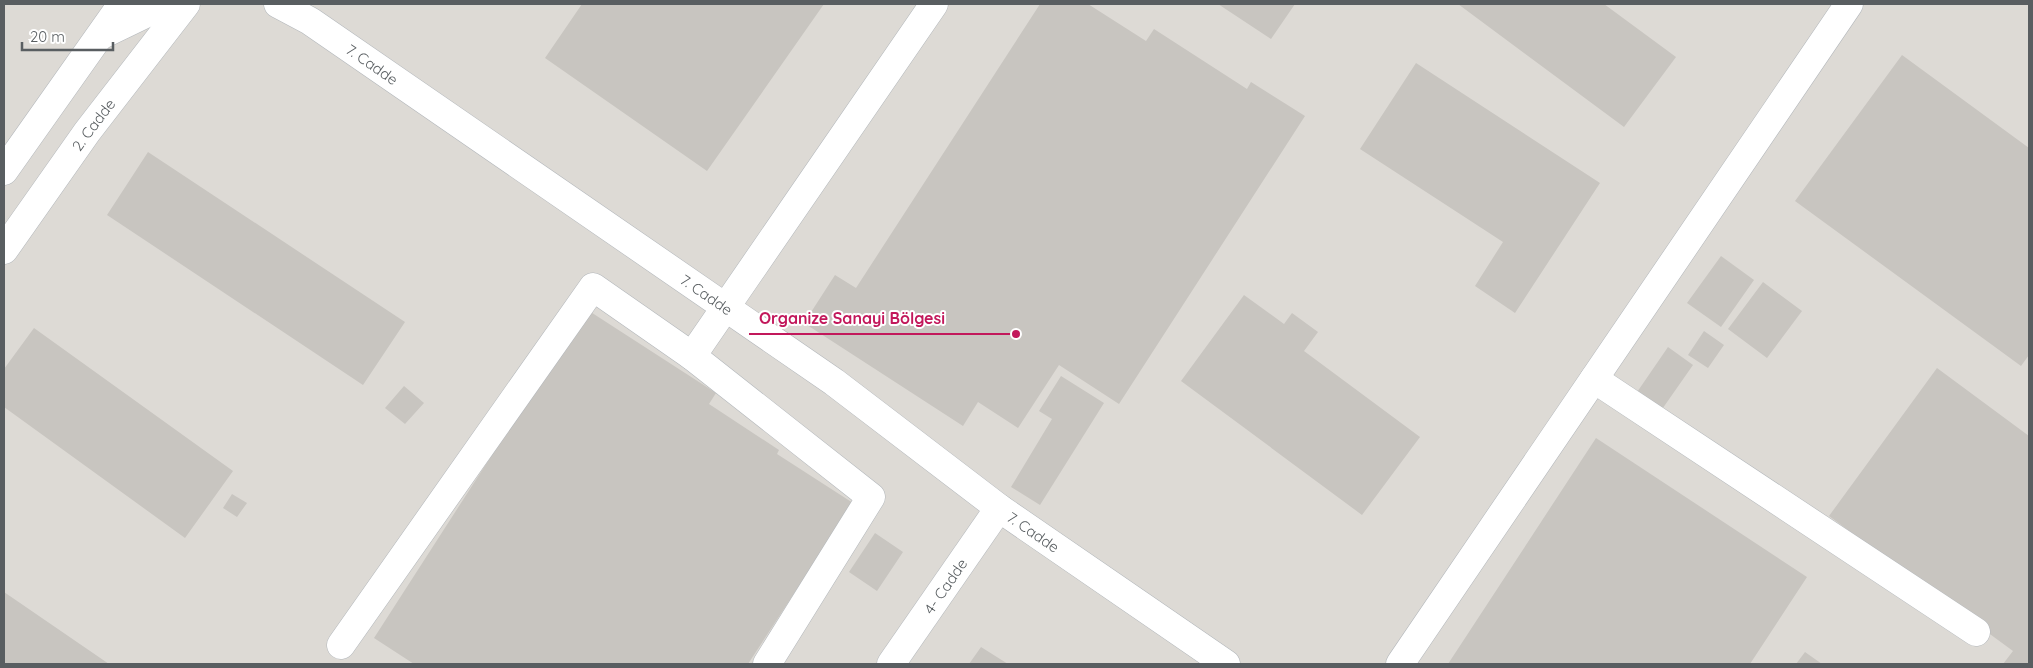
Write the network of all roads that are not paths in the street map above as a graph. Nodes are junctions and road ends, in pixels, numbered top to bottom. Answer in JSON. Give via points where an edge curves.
{"nodes":[{"id":1,"x":122,"y":4,"type":"edge"},
{"id":2,"x":166,"y":4,"type":"edge"},
{"id":3,"x":186,"y":4,"type":"edge"},
{"id":4,"x":278,"y":4,"type":"edge"},
{"id":5,"x":934,"y":4,"type":"edge"},
{"id":6,"x":1849,"y":4,"type":"edge"},
{"id":7,"x":98,"y":37,"type":"junction"},
{"id":8,"x":4,"y":171,"type":"edge"},
{"id":9,"x":4,"y":250,"type":"edge"},
{"id":10,"x":726,"y":308,"type":"junction"},
{"id":11,"x":692,"y":356,"type":"junction"},
{"id":12,"x":1594,"y":379,"type":"junction"},
{"id":13,"x":999,"y":508,"type":"junction"},
{"id":14,"x":1976,"y":632,"type":"dead end"},
{"id":15,"x":341,"y":645,"type":"dead end"},
{"id":16,"x":767,"y":664,"type":"edge"},
{"id":17,"x":891,"y":664,"type":"edge"},
{"id":18,"x":1226,"y":664,"type":"edge"},
{"id":19,"x":1400,"y":664,"type":"edge"}],
"edges":[{"from":1,"to":7,"type":"lane"},
{"from":2,"to":7,"type":"lane"},
{"from":3,"to":9,"type":"lane","name":"2. Cadde","via":[[88,132]]},
{"from":4,"to":10,"type":"lane","name":"7. Cadde","via":[[310,21]]},
{"from":5,"to":10,"type":"lane"},
{"from":6,"to":12,"type":"lane"},
{"from":7,"to":8,"type":"lane"},
{"from":10,"to":11,"type":"lane"},
{"from":10,"to":13,"type":"lane","name":"7. Cadde","via":[[834,382]]},
{"from":11,"to":15,"type":"lane","via":[[593,286]]},
{"from":11,"to":16,"type":"lane","via":[[871,497]]},
{"from":12,"to":14,"type":"lane"},
{"from":12,"to":19,"type":"lane"},
{"from":13,"to":17,"type":"lane","name":"4- Cadde"},
{"from":13,"to":18,"type":"lane","name":"7. Cadde"}]}
